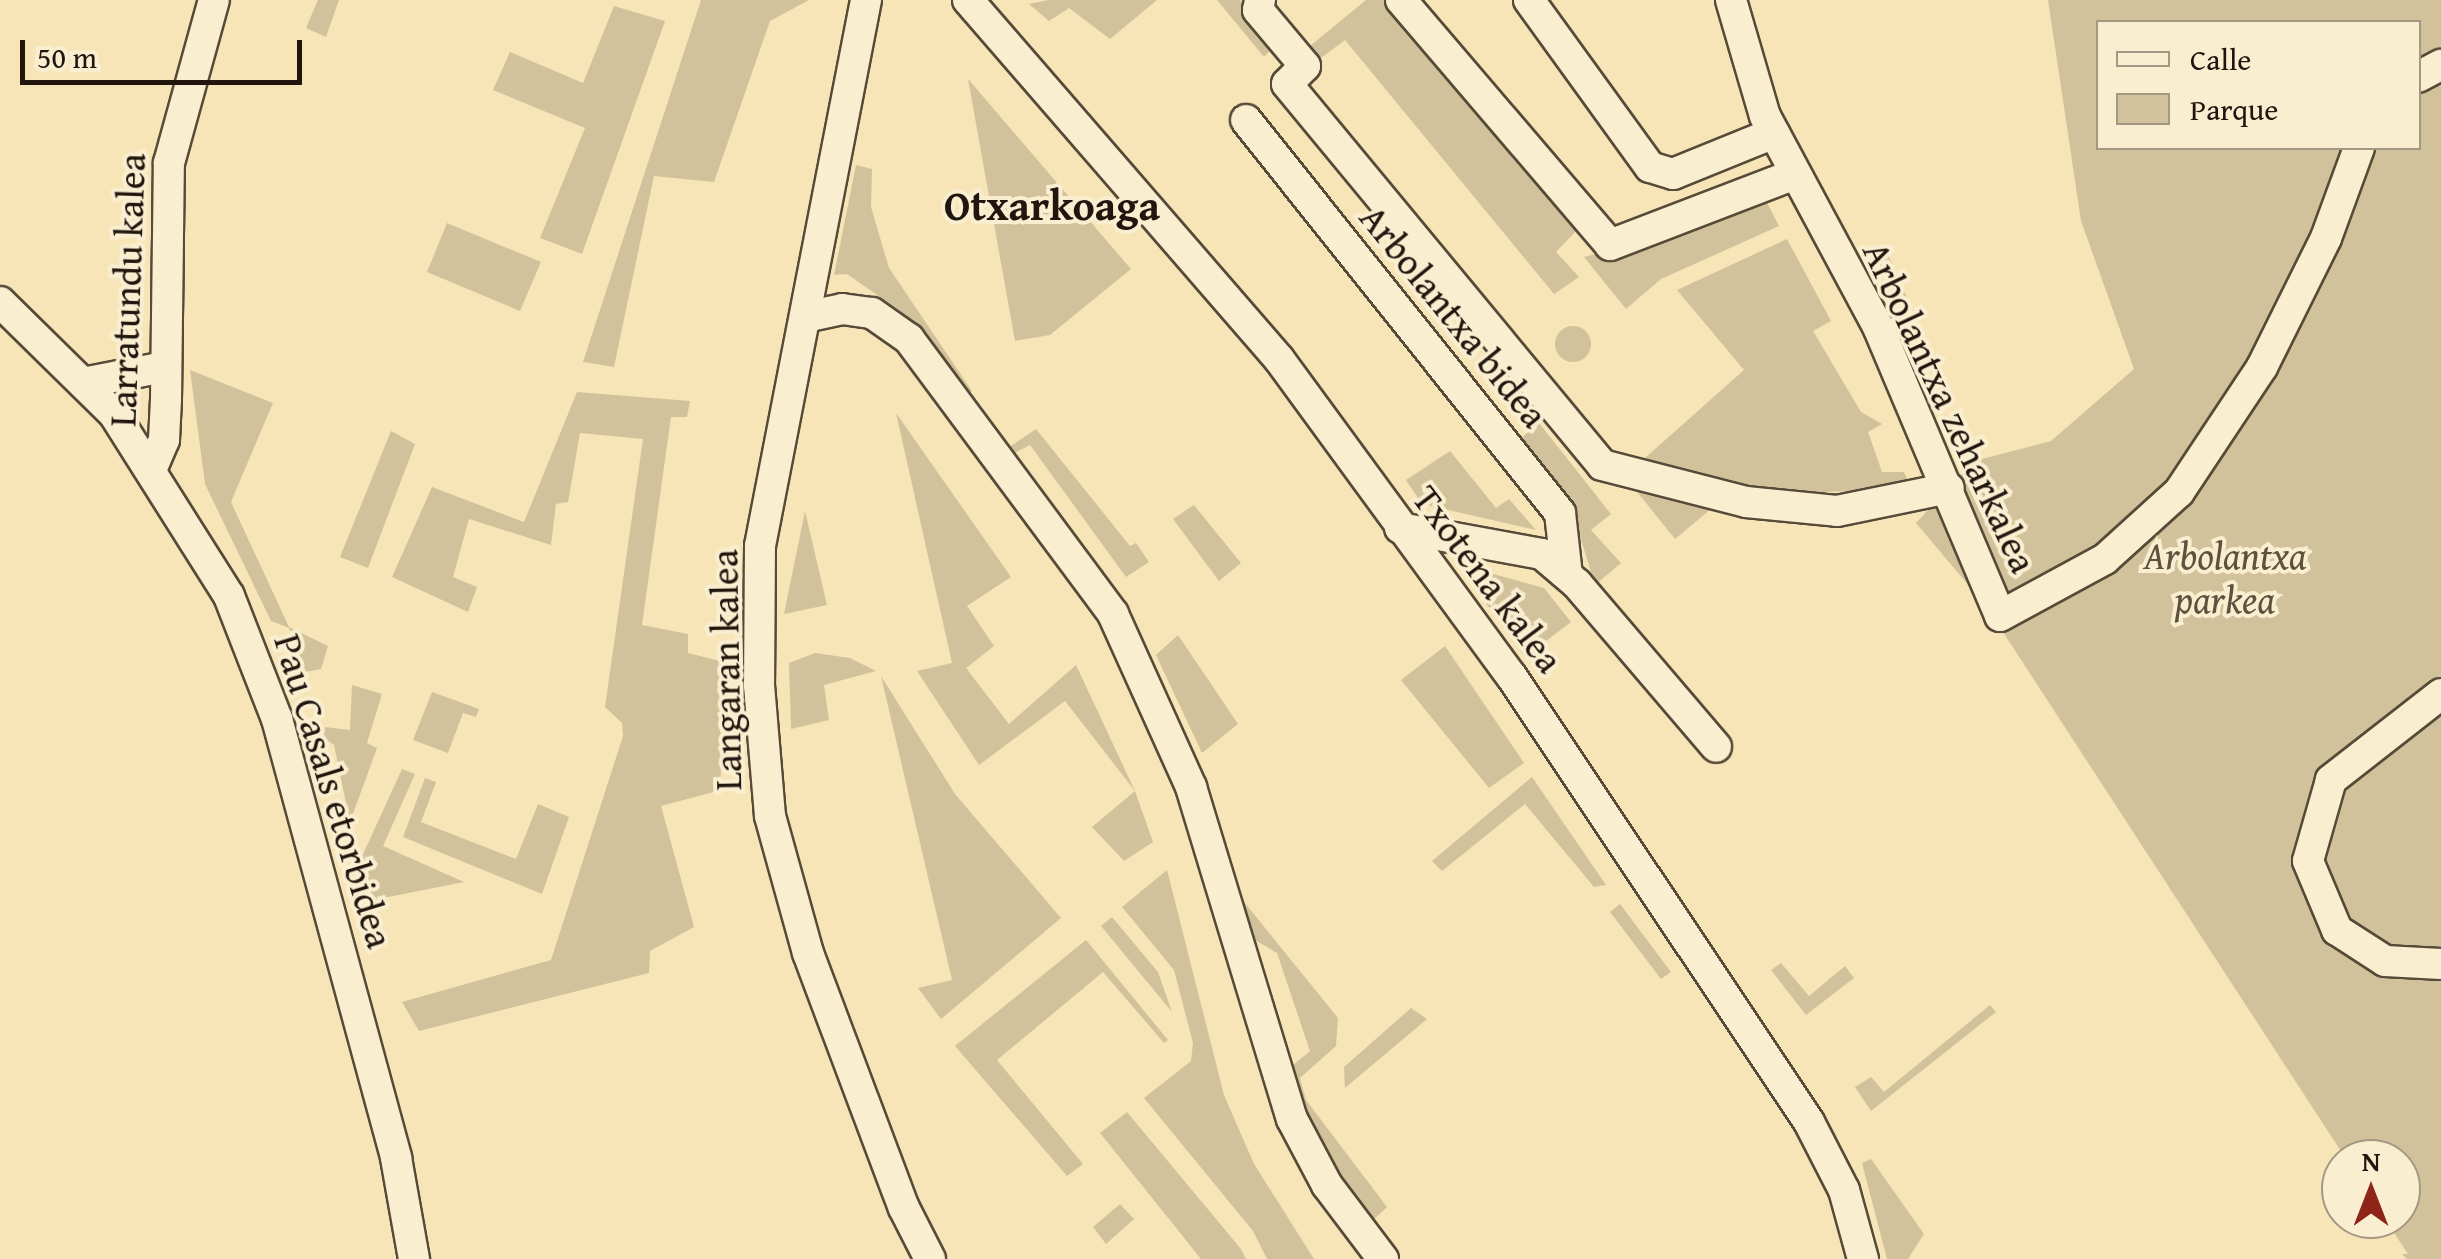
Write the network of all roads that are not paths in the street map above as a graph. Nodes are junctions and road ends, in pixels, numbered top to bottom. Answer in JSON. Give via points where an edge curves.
{"nodes":[{"id":1,"x":214,"y":0,"type":"edge"},
{"id":2,"x":866,"y":0,"type":"edge"},
{"id":3,"x":968,"y":0,"type":"edge"},
{"id":4,"x":1260,"y":0,"type":"edge"},
{"id":5,"x":1401,"y":0,"type":"edge"},
{"id":6,"x":1529,"y":0,"type":"edge"},
{"id":7,"x":1730,"y":0,"type":"edge"},
{"id":8,"x":1246,"y":120,"type":"dead end"},
{"id":9,"x":1774,"y":133,"type":"junction"},
{"id":10,"x":2357,"y":150,"type":"edge"},
{"id":11,"x":1795,"y":174,"type":"junction"},
{"id":12,"x":0,"y":302,"type":"edge"},
{"id":13,"x":804,"y":317,"type":"junction"},
{"id":14,"x":164,"y":367,"type":"junction"},
{"id":15,"x":83,"y":383,"type":"junction"},
{"id":16,"x":152,"y":468,"type":"junction"},
{"id":17,"x":1949,"y":488,"type":"junction"},
{"id":18,"x":1400,"y":528,"type":"junction"},
{"id":19,"x":1567,"y":575,"type":"junction"},
{"id":20,"x":2441,"y":694,"type":"edge"},
{"id":21,"x":1716,"y":747,"type":"dead end"},
{"id":22,"x":2441,"y":964,"type":"edge"},
{"id":23,"x":414,"y":1259,"type":"edge"},
{"id":24,"x":930,"y":1259,"type":"edge"},
{"id":25,"x":1382,"y":1259,"type":"edge"},
{"id":26,"x":1864,"y":1259,"type":"edge"}],
"edges":[{"from":1,"to":14,"type":"street","name":"Larratundu kalea","via":[[169,163]]},
{"from":2,"to":13,"type":"street","name":"Langaran kalea"},
{"from":3,"to":18,"type":"street","name":"Txotena kalea","via":[[1279,359]]},
{"from":4,"to":17,"type":"street","via":[[1258,10],[1305,66],[1287,84],[1602,465],[1746,502],[1837,511]]},
{"from":5,"to":11,"type":"street","via":[[1610,245]]},
{"from":6,"to":9,"type":"street","via":[[1650,167],[1674,174]]},
{"from":7,"to":9,"type":"street","name":"Arbolantxa zeharkalea","via":[[1743,57]]},
{"from":8,"to":19,"type":"street","name":"Arbolantxa bidea","via":[[1560,513]]},
{"from":9,"to":11,"type":"street","name":"Arbolantxa zeharkalea"},
{"from":10,"to":17,"type":"street","name":"Arbolantxa zeharkalea","via":[[2326,238],[2262,367],[2179,492],[2134,536],[2062,587],[2026,596],[2000,616]]},
{"from":11,"to":17,"type":"street","name":"Arbolantxa zeharkalea","via":[[1879,329]]},
{"from":12,"to":15,"type":"street","name":"Pau Casals etorbidea"},
{"from":13,"to":24,"type":"street","name":"Langaran kalea","via":[[760,546],[760,685],[770,816],[836,1030]]},
{"from":13,"to":25,"type":"street","via":[[842,309],[872,313],[909,339],[1113,614],[1192,786],[1292,1119],[1327,1184]]},
{"from":14,"to":15,"type":"street"},
{"from":14,"to":16,"type":"street","name":"Larratundu kalea","via":[[164,440]]},
{"from":15,"to":16,"type":"street","name":"Pau Casals etorbidea"},
{"from":16,"to":23,"type":"street","name":"Pau Casals etorbidea","via":[[229,596],[267,685],[396,1158]]},
{"from":18,"to":19,"type":"street","via":[[1542,554]]},
{"from":18,"to":26,"type":"street","name":"Txotena kalea","via":[[1568,757],[1809,1122],[1844,1190]]},
{"from":19,"to":21,"type":"street"},
{"from":20,"to":22,"type":"street","via":[[2332,780],[2316,816],[2308,862],[2337,930],[2385,961]]}]}
